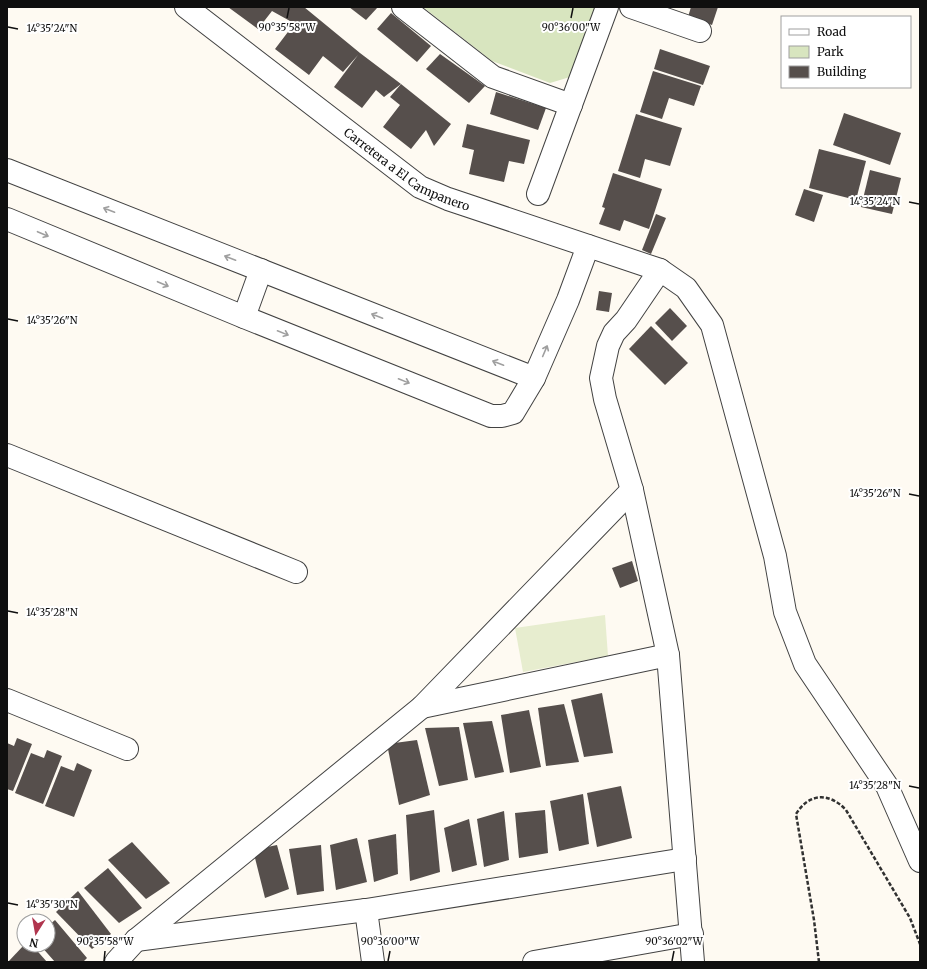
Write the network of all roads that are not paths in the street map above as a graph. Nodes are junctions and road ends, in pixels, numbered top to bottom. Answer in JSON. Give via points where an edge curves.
{"nodes":[{"id":1,"x":186,"y":7,"type":"edge"},
{"id":2,"x":403,"y":7,"type":"edge"},
{"id":3,"x":607,"y":7,"type":"edge"},
{"id":4,"x":631,"y":7,"type":"edge"},
{"id":5,"x":700,"y":31,"type":"dead end"},
{"id":6,"x":571,"y":106,"type":"junction"},
{"id":7,"x":7,"y":170,"type":"edge"},
{"id":8,"x":538,"y":194,"type":"dead end"},
{"id":9,"x":7,"y":219,"type":"edge"},
{"id":10,"x":588,"y":246,"type":"junction"},
{"id":11,"x":261,"y":270,"type":"junction"},
{"id":12,"x":660,"y":270,"type":"junction"},
{"id":13,"x":244,"y":317,"type":"junction"},
{"id":14,"x":534,"y":378,"type":"junction"},
{"id":15,"x":7,"y":455,"type":"edge"},
{"id":16,"x":632,"y":490,"type":"junction"},
{"id":17,"x":296,"y":572,"type":"dead end"},
{"id":18,"x":668,"y":655,"type":"junction"},
{"id":19,"x":7,"y":700,"type":"edge"},
{"id":20,"x":422,"y":707,"type":"junction"},
{"id":21,"x":127,"y":749,"type":"dead end"},
{"id":22,"x":685,"y":859,"type":"junction"},
{"id":23,"x":920,"y":861,"type":"edge"},
{"id":24,"x":366,"y":910,"type":"junction"},
{"id":25,"x":692,"y":934,"type":"junction"},
{"id":26,"x":136,"y":940,"type":"junction"},
{"id":27,"x":116,"y":962,"type":"edge"},
{"id":28,"x":373,"y":962,"type":"edge"},
{"id":29,"x":534,"y":962,"type":"edge"},
{"id":30,"x":693,"y":962,"type":"edge"}],
"edges":[{"from":1,"to":10,"type":"street","name":"Carretera a El Campanero","via":[[420,187],[448,200]]},
{"from":2,"to":6,"type":"street","via":[[493,77]]},
{"from":3,"to":6,"type":"street"},
{"from":4,"to":5,"type":"street"},
{"from":6,"to":8,"type":"street"},
{"from":11,"to":7,"type":"street","one_way":true},
{"from":9,"to":13,"type":"street","one_way":true},
{"from":10,"to":12,"type":"street","name":"Carretera a El Campanero"},
{"from":14,"to":10,"type":"street","one_way":true},
{"from":11,"to":13,"type":"street"},
{"from":14,"to":11,"type":"street","one_way":true},
{"from":12,"to":16,"type":"street","via":[[626,320],[614,333],[608,346],[601,378]]},
{"from":12,"to":23,"type":"street","name":"Carretera a El Campanero","via":[[686,288],[712,325],[775,556],[785,612],[805,664],[887,786]]},
{"from":13,"to":14,"type":"street","one_way":true,"via":[[491,416],[513,413]]},
{"from":15,"to":17,"type":"street"},
{"from":16,"to":18,"type":"street"},
{"from":16,"to":20,"type":"street"},
{"from":18,"to":20,"type":"street"},
{"from":18,"to":22,"type":"street"},
{"from":19,"to":21,"type":"street"},
{"from":20,"to":26,"type":"street"},
{"from":22,"to":24,"type":"street"},
{"from":22,"to":25,"type":"street"},
{"from":24,"to":26,"type":"street"},
{"from":24,"to":28,"type":"street"},
{"from":25,"to":29,"type":"street"},
{"from":25,"to":30,"type":"street"},
{"from":26,"to":27,"type":"street"}]}
